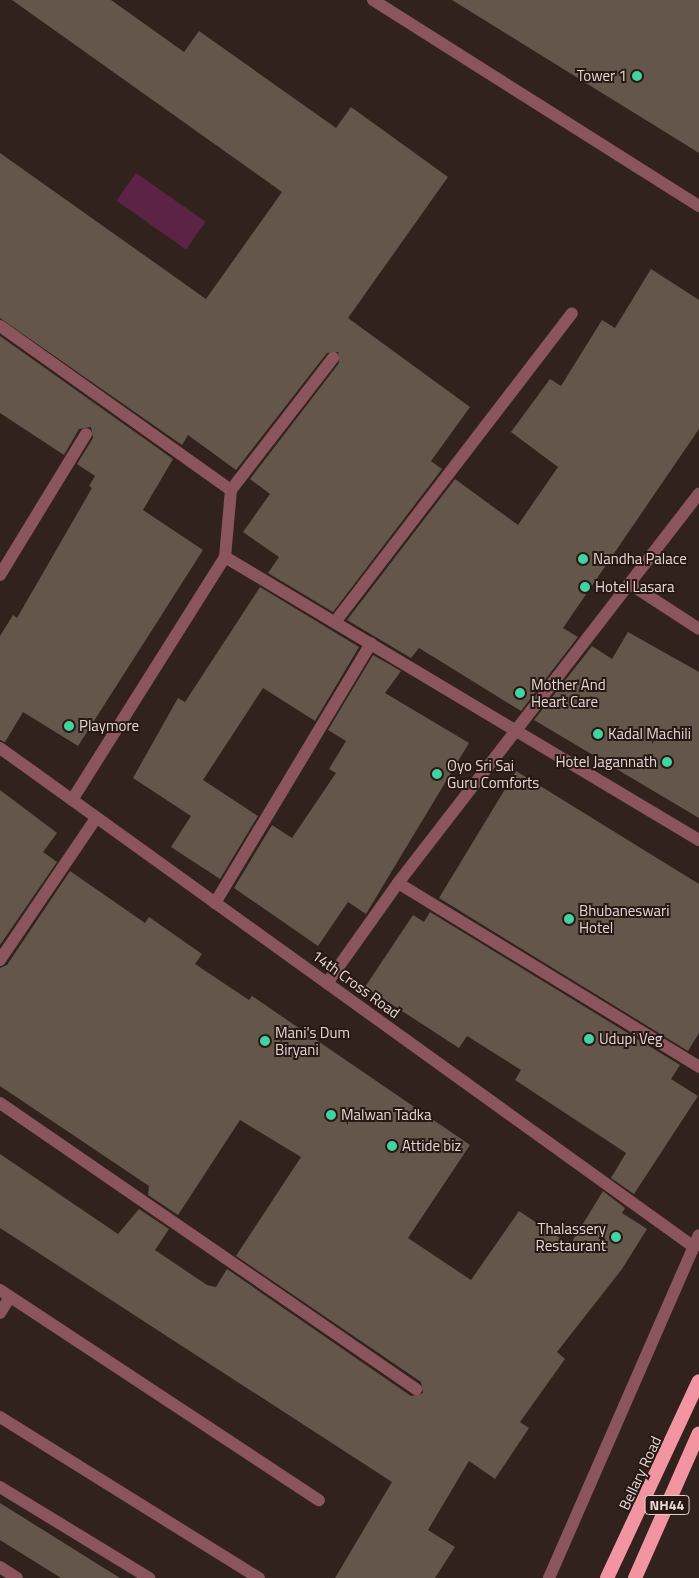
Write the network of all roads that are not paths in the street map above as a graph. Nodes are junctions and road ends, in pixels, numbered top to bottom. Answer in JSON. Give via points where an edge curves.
{"nodes":[{"id":1,"x":373,"y":0,"type":"edge"},
{"id":2,"x":699,"y":206,"type":"edge"},
{"id":3,"x":572,"y":313,"type":"dead end"},
{"id":4,"x":0,"y":326,"type":"edge"},
{"id":5,"x":333,"y":358,"type":"dead end"},
{"id":6,"x":86,"y":434,"type":"dead end"},
{"id":7,"x":231,"y":490,"type":"junction"},
{"id":8,"x":699,"y":494,"type":"edge"},
{"id":9,"x":225,"y":557,"type":"junction"},
{"id":10,"x":0,"y":575,"type":"edge"},
{"id":11,"x":630,"y":584,"type":"junction"},
{"id":12,"x":335,"y":622,"type":"junction"},
{"id":13,"x":699,"y":630,"type":"edge"},
{"id":14,"x":370,"y":643,"type":"junction"},
{"id":15,"x":517,"y":729,"type":"junction"},
{"id":16,"x":0,"y":748,"type":"edge"},
{"id":17,"x":72,"y":800,"type":"junction"},
{"id":18,"x":96,"y":818,"type":"junction"},
{"id":19,"x":699,"y":840,"type":"edge"},
{"id":20,"x":398,"y":883,"type":"junction"},
{"id":21,"x":215,"y":903,"type":"junction"},
{"id":22,"x":0,"y":960,"type":"edge"},
{"id":23,"x":327,"y":983,"type":"junction"},
{"id":24,"x":699,"y":1066,"type":"edge"},
{"id":25,"x":0,"y":1103,"type":"edge"},
{"id":26,"x":696,"y":1241,"type":"edge"},
{"id":27,"x":5,"y":1294,"type":"edge"},
{"id":28,"x":0,"y":1313,"type":"edge"},
{"id":29,"x":699,"y":1381,"type":"edge"},
{"id":30,"x":416,"y":1389,"type":"dead end"},
{"id":31,"x":0,"y":1417,"type":"edge"},
{"id":32,"x":699,"y":1433,"type":"edge"},
{"id":33,"x":0,"y":1487,"type":"edge"},
{"id":34,"x":319,"y":1500,"type":"dead end"},
{"id":35,"x":0,"y":1568,"type":"edge"},
{"id":36,"x":17,"y":1578,"type":"edge"},
{"id":37,"x":149,"y":1578,"type":"edge"},
{"id":38,"x":259,"y":1578,"type":"edge"},
{"id":39,"x":549,"y":1578,"type":"edge"},
{"id":40,"x":607,"y":1578,"type":"edge"},
{"id":41,"x":635,"y":1578,"type":"edge"}],
"edges":[{"from":1,"to":2,"type":"street"},
{"from":3,"to":12,"type":"street"},
{"from":4,"to":7,"type":"street"},
{"from":5,"to":7,"type":"street"},
{"from":6,"to":10,"type":"street"},
{"from":7,"to":9,"type":"street"},
{"from":8,"to":11,"type":"street"},
{"from":9,"to":12,"type":"street"},
{"from":9,"to":17,"type":"street"},
{"from":11,"to":13,"type":"street"},
{"from":11,"to":15,"type":"street"},
{"from":12,"to":14,"type":"street"},
{"from":14,"to":15,"type":"street"},
{"from":14,"to":21,"type":"street"},
{"from":15,"to":19,"type":"street"},
{"from":15,"to":20,"type":"street"},
{"from":16,"to":17,"type":"street","name":"14th Cross Road"},
{"from":17,"to":18,"type":"street","name":"14th Cross Road"},
{"from":18,"to":21,"type":"street","name":"14th Cross Road"},
{"from":18,"to":22,"type":"street"},
{"from":20,"to":23,"type":"street"},
{"from":20,"to":24,"type":"street"},
{"from":21,"to":23,"type":"street","name":"14th Cross Road"},
{"from":23,"to":26,"type":"street","name":"14th Cross Road"},
{"from":25,"to":30,"type":"street"},
{"from":26,"to":39,"type":"street"},
{"from":27,"to":28,"type":"street"},
{"from":27,"to":34,"type":"street"},
{"from":29,"to":40,"type":"highway","name":"Bellary Road"},
{"from":31,"to":38,"type":"street"},
{"from":32,"to":41,"type":"highway","number":"NH44"},
{"from":33,"to":37,"type":"street"},
{"from":35,"to":36,"type":"street"}]}
